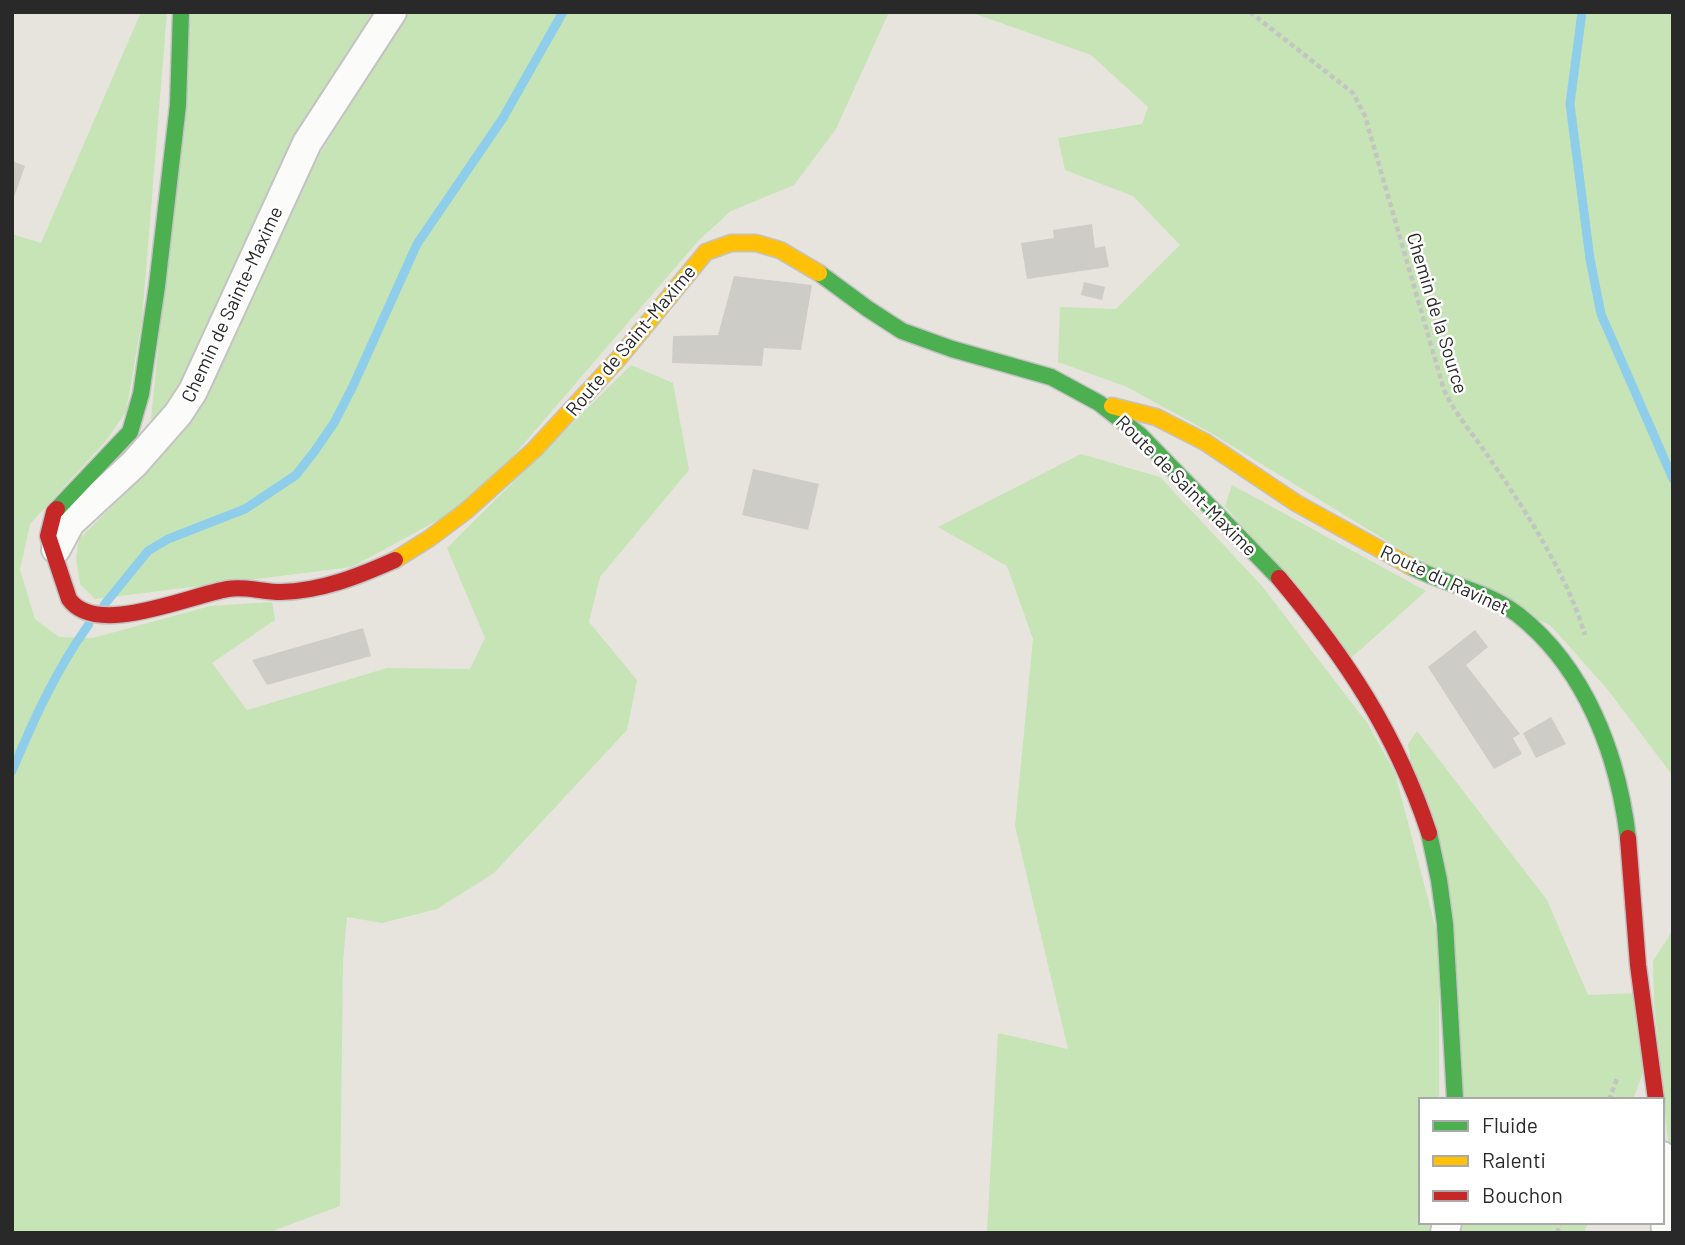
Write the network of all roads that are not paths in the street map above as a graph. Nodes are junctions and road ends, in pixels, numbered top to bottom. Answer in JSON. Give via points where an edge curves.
{"nodes":[{"id":1,"x":181,"y":12,"type":"edge"},
{"id":2,"x":391,"y":12,"type":"edge"},
{"id":3,"x":1099,"y":403,"type":"junction"},
{"id":4,"x":55,"y":549,"type":"junction"},
{"id":5,"x":1455,"y":1098,"type":"edge"},
{"id":6,"x":1656,"y":1098,"type":"edge"},
{"id":7,"x":1664,"y":1194,"type":"edge"},
{"id":8,"x":1666,"y":1233,"type":"edge"}],
"edges":[{"from":1,"to":4,"type":"street","via":[[178,105],[141,394],[130,432],[54,512],[48,536]]},
{"from":2,"to":4,"type":"street","name":"Chemin de Sainte-Maxime","via":[[307,143],[193,391],[134,464],[70,523]]},
{"from":3,"to":4,"type":"street","name":"Route de Saint-Maxime","via":[[1055,379],[967,354],[888,323],[798,257],[752,242],[716,246],[690,269],[611,367],[471,507],[424,542],[361,575],[313,588],[276,592],[232,588],[114,616],[88,615],[72,604],[65,592]]},
{"from":3,"to":5,"type":"street","name":"Route de Saint-Maxime","via":[[1130,424],[1272,570],[1339,655],[1404,766],[1429,834],[1441,885],[1448,937]]},
{"from":3,"to":6,"type":"street","name":"Route du Ravinet","via":[[1156,417],[1425,575],[1482,595],[1516,613],[1564,661],[1583,689],[1609,751],[1623,807]]},
{"from":7,"to":8,"type":"street"}]}
